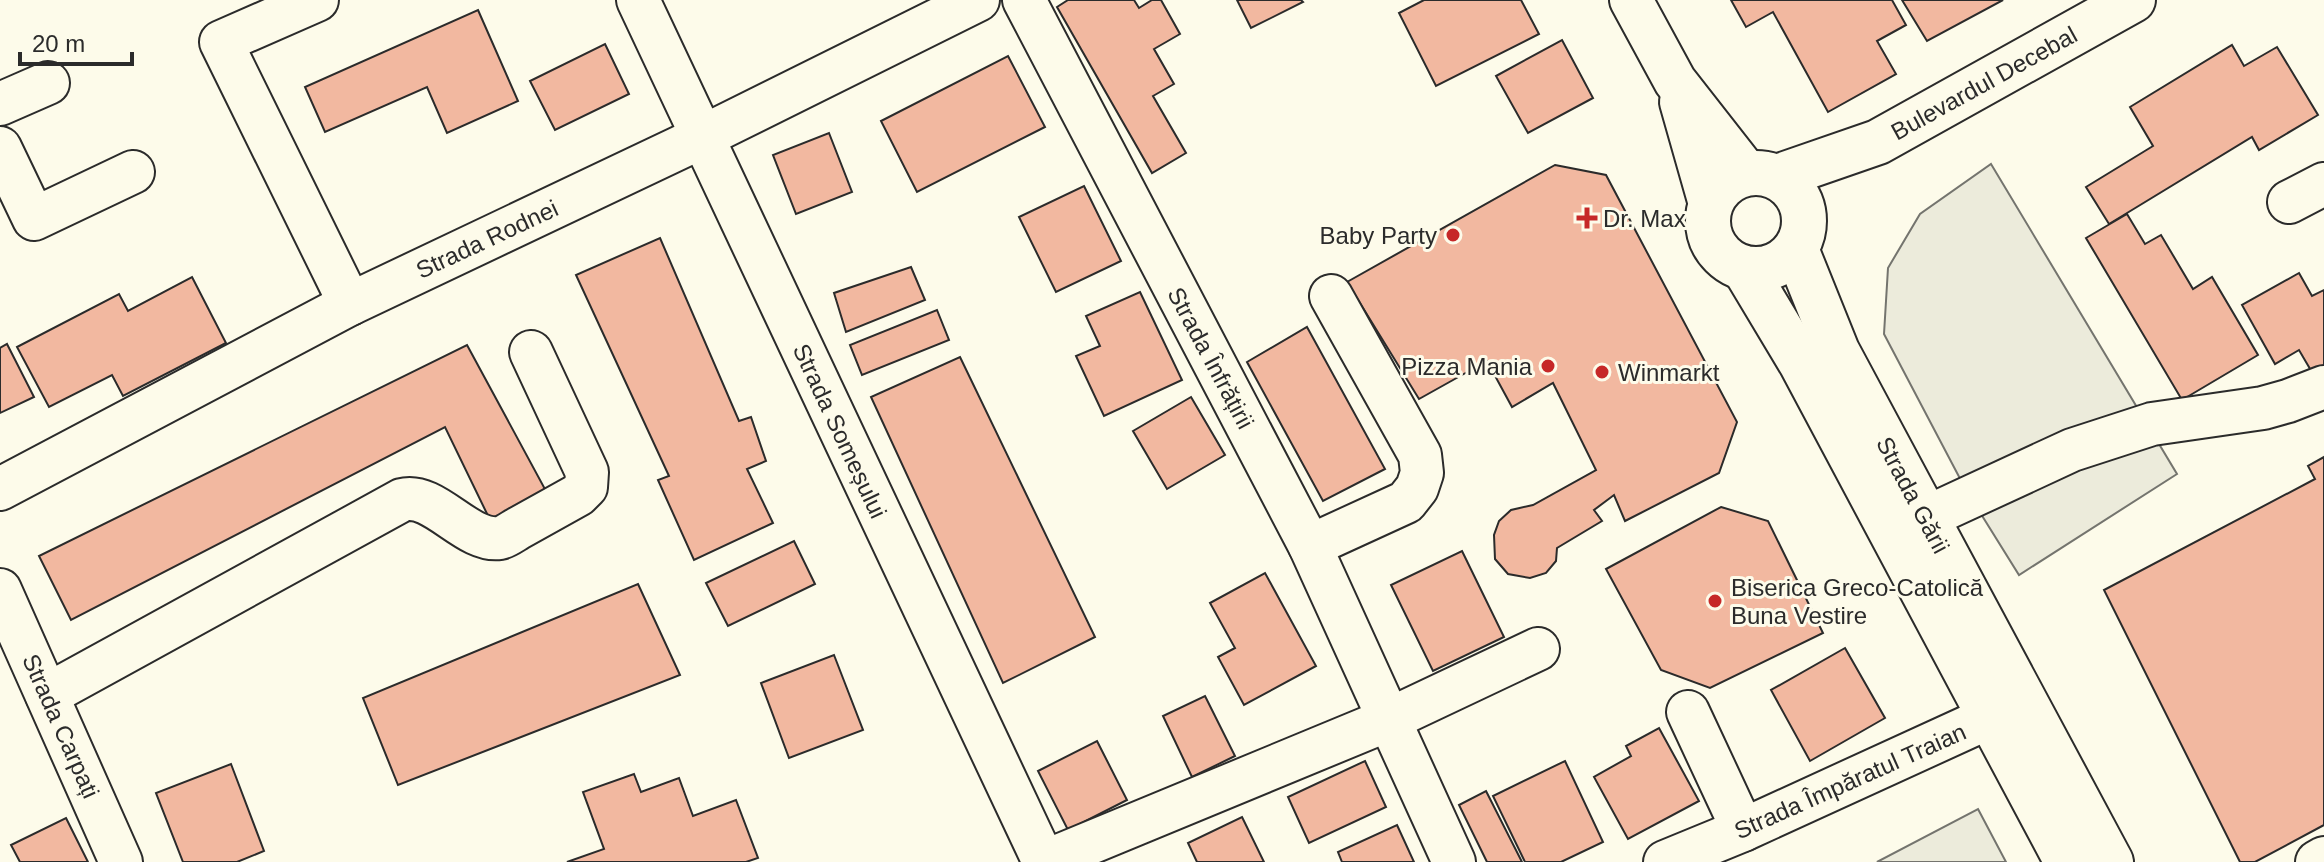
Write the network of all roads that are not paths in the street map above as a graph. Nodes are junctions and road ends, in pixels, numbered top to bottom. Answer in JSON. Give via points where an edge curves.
{"nodes":[{"id":1,"x":317,"y":0,"type":"edge"},
{"id":2,"x":638,"y":0,"type":"edge"},
{"id":3,"x":978,"y":0,"type":"edge"},
{"id":4,"x":1024,"y":0,"type":"edge"},
{"id":5,"x":1631,"y":0,"type":"edge"},
{"id":6,"x":2133,"y":0,"type":"edge"},
{"id":7,"x":1675,"y":81,"type":"junction"},
{"id":8,"x":48,"y":83,"type":"dead end"},
{"id":9,"x":0,"y":104,"type":"edge"},
{"id":10,"x":702,"y":137,"type":"junction"},
{"id":11,"x":1878,"y":142,"type":"junction"},
{"id":12,"x":0,"y":148,"type":"edge"},
{"id":13,"x":133,"y":172,"type":"dead end"},
{"id":14,"x":1762,"y":175,"type":"junction"},
{"id":15,"x":1710,"y":204,"type":"junction"},
{"id":16,"x":1800,"y":230,"type":"junction"},
{"id":17,"x":1744,"y":268,"type":"junction"},
{"id":18,"x":1331,"y":296,"type":"dead end"},
{"id":19,"x":350,"y":304,"type":"junction"},
{"id":20,"x":531,"y":352,"type":"dead end"},
{"id":21,"x":2324,"y":387,"type":"edge"},
{"id":22,"x":0,"y":489,"type":"edge"},
{"id":23,"x":1925,"y":518,"type":"junction"},
{"id":24,"x":1310,"y":546,"type":"junction"},
{"id":25,"x":0,"y":590,"type":"edge"},
{"id":26,"x":1538,"y":649,"type":"dead end"},
{"id":27,"x":47,"y":695,"type":"junction"},
{"id":28,"x":1688,"y":712,"type":"dead end"},
{"id":29,"x":1990,"y":717,"type":"junction"},
{"id":30,"x":1390,"y":719,"type":"junction"},
{"id":31,"x":1743,"y":830,"type":"junction"},
{"id":32,"x":2324,"y":858,"type":"edge"},
{"id":33,"x":121,"y":862,"type":"edge"},
{"id":34,"x":1044,"y":862,"type":"edge"},
{"id":35,"x":1454,"y":862,"type":"edge"},
{"id":36,"x":1665,"y":862,"type":"edge"},
{"id":37,"x":2067,"y":862,"type":"edge"},
{"id":38,"x":2111,"y":862,"type":"edge"},
{"id":39,"x":2317,"y":862,"type":"edge"}],
"edges":[{"from":1,"to":19,"type":"street","via":[[221,42]]},
{"from":2,"to":10,"type":"street","name":"Strada Someșului"},
{"from":3,"to":10,"type":"street","name":"Strada Rodnei"},
{"from":4,"to":24,"type":"street","name":"Strada Înfrățirii"},
{"from":5,"to":7,"type":"street","name":"Strada Gării"},
{"from":6,"to":11,"type":"main road","name":"Bulevardul Decebal"},
{"from":7,"to":14,"type":"street","name":"Strada Gării"},
{"from":7,"to":15,"type":"street","name":"Strada Gării"},
{"from":8,"to":9,"type":"street"},
{"from":10,"to":19,"type":"street","name":"Strada Rodnei"},
{"from":10,"to":34,"type":"street","name":"Strada Someșului"},
{"from":11,"to":14,"type":"main road","name":"Bulevardul Decebal"},
{"from":11,"to":16,"type":"main road","name":"Bulevardul Decebal"},
{"from":12,"to":13,"type":"street","via":[[34,219]]},
{"from":14,"to":15,"type":"main road","via":[[1730,179]]},
{"from":14,"to":16,"type":"main road","name":"Strada Gării","via":[[1787,183],[1798,197]]},
{"from":15,"to":17,"type":"main road","name":"Strada Gării","via":[[1709,236],[1725,259]]},
{"from":16,"to":17,"type":"main road","via":[[1782,262]]},
{"from":16,"to":23,"type":"main road","name":"Strada Gării","via":[[1837,351]]},
{"from":17,"to":29,"type":"main road","name":"Strada Gării","via":[[1801,363]]},
{"from":18,"to":24,"type":"street","via":[[1420,455],[1422,473],[1406,502]]},
{"from":19,"to":22,"type":"street","name":"Strada Rodnei"},
{"from":20,"to":27,"type":"street","via":[[587,472],[586,487],[578,495],[500,538],[483,535],[411,497],[402,500]]},
{"from":21,"to":23,"type":"street","via":[[2263,408],[2152,424],[2072,450]]},
{"from":23,"to":38,"type":"main road","name":"Strada Gării"},
{"from":24,"to":30,"type":"street","name":"Strada Înfrățirii"},
{"from":25,"to":27,"type":"street","name":"Strada Carpați"},
{"from":26,"to":30,"type":"street"},
{"from":27,"to":33,"type":"street","name":"Strada Carpați"},
{"from":28,"to":31,"type":"street"},
{"from":29,"to":31,"type":"street","name":"Strada Împăratul Traian"},
{"from":29,"to":37,"type":"main road","name":"Strada Gării"},
{"from":30,"to":34,"type":"street"},
{"from":30,"to":35,"type":"street","name":"Strada Înfrățirii"},
{"from":31,"to":36,"type":"street","name":"Strada Împăratul Traian"},
{"from":32,"to":39,"type":"street"}]}
